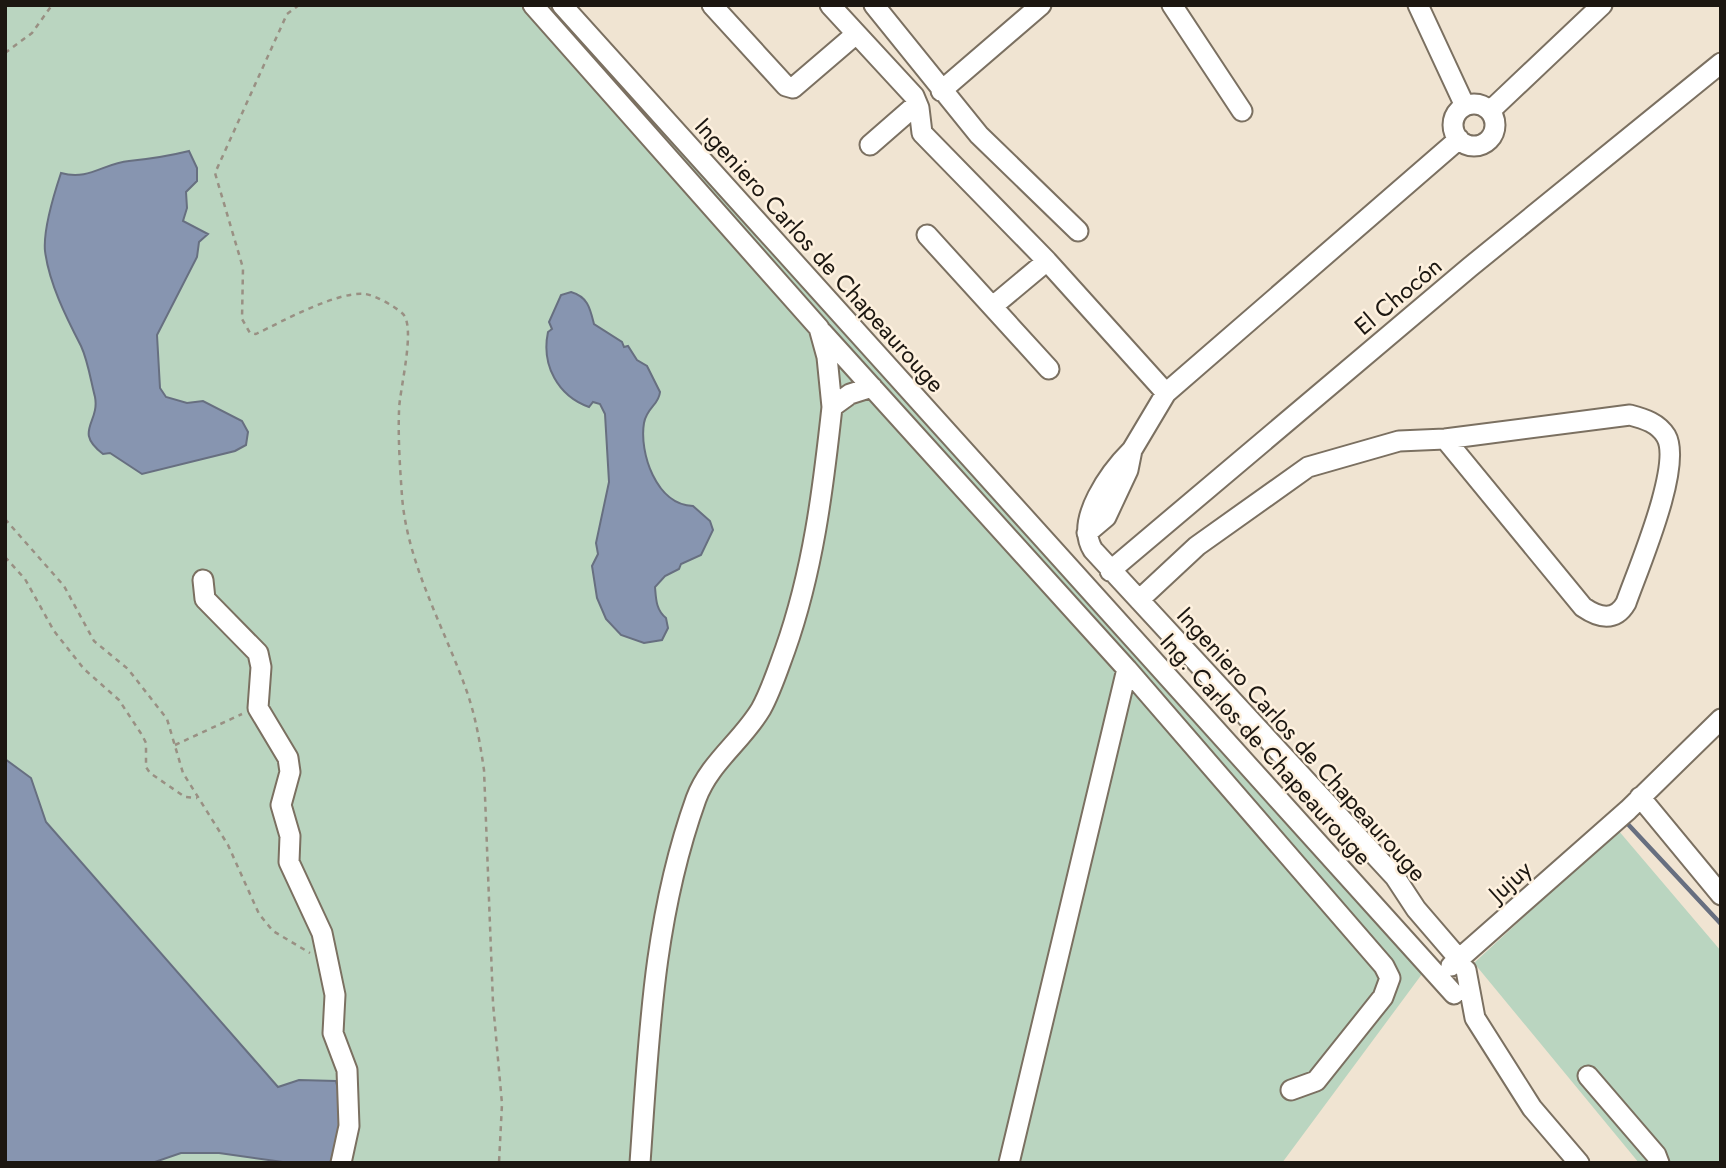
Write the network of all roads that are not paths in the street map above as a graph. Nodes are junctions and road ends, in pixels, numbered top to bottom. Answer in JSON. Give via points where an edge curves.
{"nodes":[{"id":1,"x":533,"y":5,"type":"edge"},
{"id":2,"x":562,"y":5,"type":"edge"},
{"id":3,"x":712,"y":5,"type":"edge"},
{"id":4,"x":830,"y":5,"type":"edge"},
{"id":5,"x":874,"y":5,"type":"edge"},
{"id":6,"x":1041,"y":5,"type":"edge"},
{"id":7,"x":1172,"y":5,"type":"edge"},
{"id":8,"x":1418,"y":5,"type":"edge"},
{"id":9,"x":1602,"y":5,"type":"edge"},
{"id":10,"x":856,"y":34,"type":"junction"},
{"id":11,"x":1721,"y":63,"type":"edge"},
{"id":12,"x":941,"y":91,"type":"junction"},
{"id":13,"x":917,"y":104,"type":"junction"},
{"id":14,"x":1465,"y":106,"type":"junction"},
{"id":15,"x":1242,"y":111,"type":"dead end"},
{"id":16,"x":1490,"y":111,"type":"junction"},
{"id":17,"x":1459,"y":139,"type":"junction"},
{"id":18,"x":870,"y":145,"type":"dead end"},
{"id":19,"x":1078,"y":231,"type":"dead end"},
{"id":20,"x":927,"y":234,"type":"dead end"},
{"id":21,"x":1047,"y":261,"type":"junction"},
{"id":22,"x":992,"y":306,"type":"junction"},
{"id":23,"x":819,"y":328,"type":"junction"},
{"id":24,"x":1049,"y":369,"type":"dead end"},
{"id":25,"x":872,"y":387,"type":"junction"},
{"id":26,"x":1166,"y":393,"type":"junction"},
{"id":27,"x":832,"y":407,"type":"junction"},
{"id":28,"x":1445,"y":439,"type":"junction"},
{"id":29,"x":1042,"y":537,"type":"joint"},
{"id":30,"x":1107,"y":568,"type":"junction"},
{"id":31,"x":203,"y":580,"type":"dead end"},
{"id":32,"x":1139,"y":600,"type":"junction"},
{"id":33,"x":1127,"y":669,"type":"junction"},
{"id":34,"x":1721,"y":719,"type":"edge"},
{"id":35,"x":1627,"y":810,"type":"junction"},
{"id":36,"x":1721,"y":895,"type":"edge"},
{"id":37,"x":1465,"y":960,"type":"junction"},
{"id":38,"x":1439,"y":977,"type":"junction"},
{"id":39,"x":1454,"y":995,"type":"dead end"},
{"id":40,"x":1588,"y":1076,"type":"dead end"},
{"id":41,"x":1291,"y":1090,"type":"dead end"},
{"id":42,"x":341,"y":1163,"type":"edge"},
{"id":43,"x":640,"y":1163,"type":"edge"},
{"id":44,"x":1009,"y":1163,"type":"edge"},
{"id":45,"x":1579,"y":1163,"type":"edge"},
{"id":46,"x":1659,"y":1163,"type":"edge"}],
"edges":[{"from":1,"to":23,"type":"street"},
{"from":2,"to":29,"type":"street","name":"Ingeniero Carlos de Chapeaurouge"},
{"from":3,"to":10,"type":"street","via":[[786,86],[793,88]]},
{"from":4,"to":10,"type":"street"},
{"from":5,"to":12,"type":"street"},
{"from":6,"to":12,"type":"street"},
{"from":7,"to":15,"type":"street"},
{"from":8,"to":14,"type":"street"},
{"from":9,"to":16,"type":"street"},
{"from":10,"to":13,"type":"street"},
{"from":11,"to":30,"type":"street","name":"El Chocón"},
{"from":12,"to":19,"type":"street","via":[[979,135]]},
{"from":13,"to":18,"type":"street"},
{"from":13,"to":21,"type":"street","via":[[922,133]]},
{"from":14,"to":16,"type":"street","via":[[1478,104]]},
{"from":14,"to":17,"type":"street","via":[[1453,123]]},
{"from":16,"to":17,"type":"street","via":[[1495,124],[1487,142],[1474,146]]},
{"from":17,"to":26,"type":"street"},
{"from":20,"to":22,"type":"street"},
{"from":21,"to":22,"type":"street"},
{"from":21,"to":26,"type":"street"},
{"from":22,"to":24,"type":"street"},
{"from":23,"to":25,"type":"street"},
{"from":23,"to":27,"type":"street"},
{"from":25,"to":27,"type":"street","via":[[850,394]]},
{"from":25,"to":33,"type":"street"},
{"from":26,"to":30,"type":"street","name":"Ingeniero Carlos de Chapeaurouge","via":[[1093,508],[1088,543]]},
{"from":27,"to":43,"type":"street","via":[[814,548],[796,619],[761,709],[719,760],[697,796],[661,922]]},
{"from":28,"to":28,"type":"street","via":[[1612,415],[1630,415],[1657,425],[1670,445],[1669,478],[1626,603],[1616,615],[1594,615],[1583,607]]},
{"from":28,"to":32,"type":"street","via":[[1399,441],[1308,467],[1197,546]]},
{"from":29,"to":38,"type":"street","name":"Ing. Carlos de Chapeaurouge"},
{"from":30,"to":32,"type":"street","name":"Ingeniero Carlos de Chapeaurouge"},
{"from":31,"to":42,"type":"street","via":[[205,599],[258,653],[258,708],[288,758],[290,772],[281,805],[290,835],[289,862],[323,933],[335,995],[333,1033],[347,1070],[349,1126]]},
{"from":32,"to":37,"type":"street","name":"Ingeniero Carlos de Chapeaurouge","via":[[1395,877],[1416,909]]},
{"from":33,"to":41,"type":"street","via":[[1384,965],[1390,978],[1383,997],[1316,1081]]},
{"from":33,"to":44,"type":"street"},
{"from":34,"to":35,"type":"street","name":"Jujuy"},
{"from":35,"to":36,"type":"street"},
{"from":35,"to":37,"type":"street","name":"Jujuy"},
{"from":37,"to":38,"type":"street","name":"Jujuy"},
{"from":37,"to":45,"type":"street","via":[[1475,1018],[1532,1108]]},
{"from":38,"to":39,"type":"street","name":"Ing. Carlos de Chapeaurouge"},
{"from":40,"to":46,"type":"street"}]}
